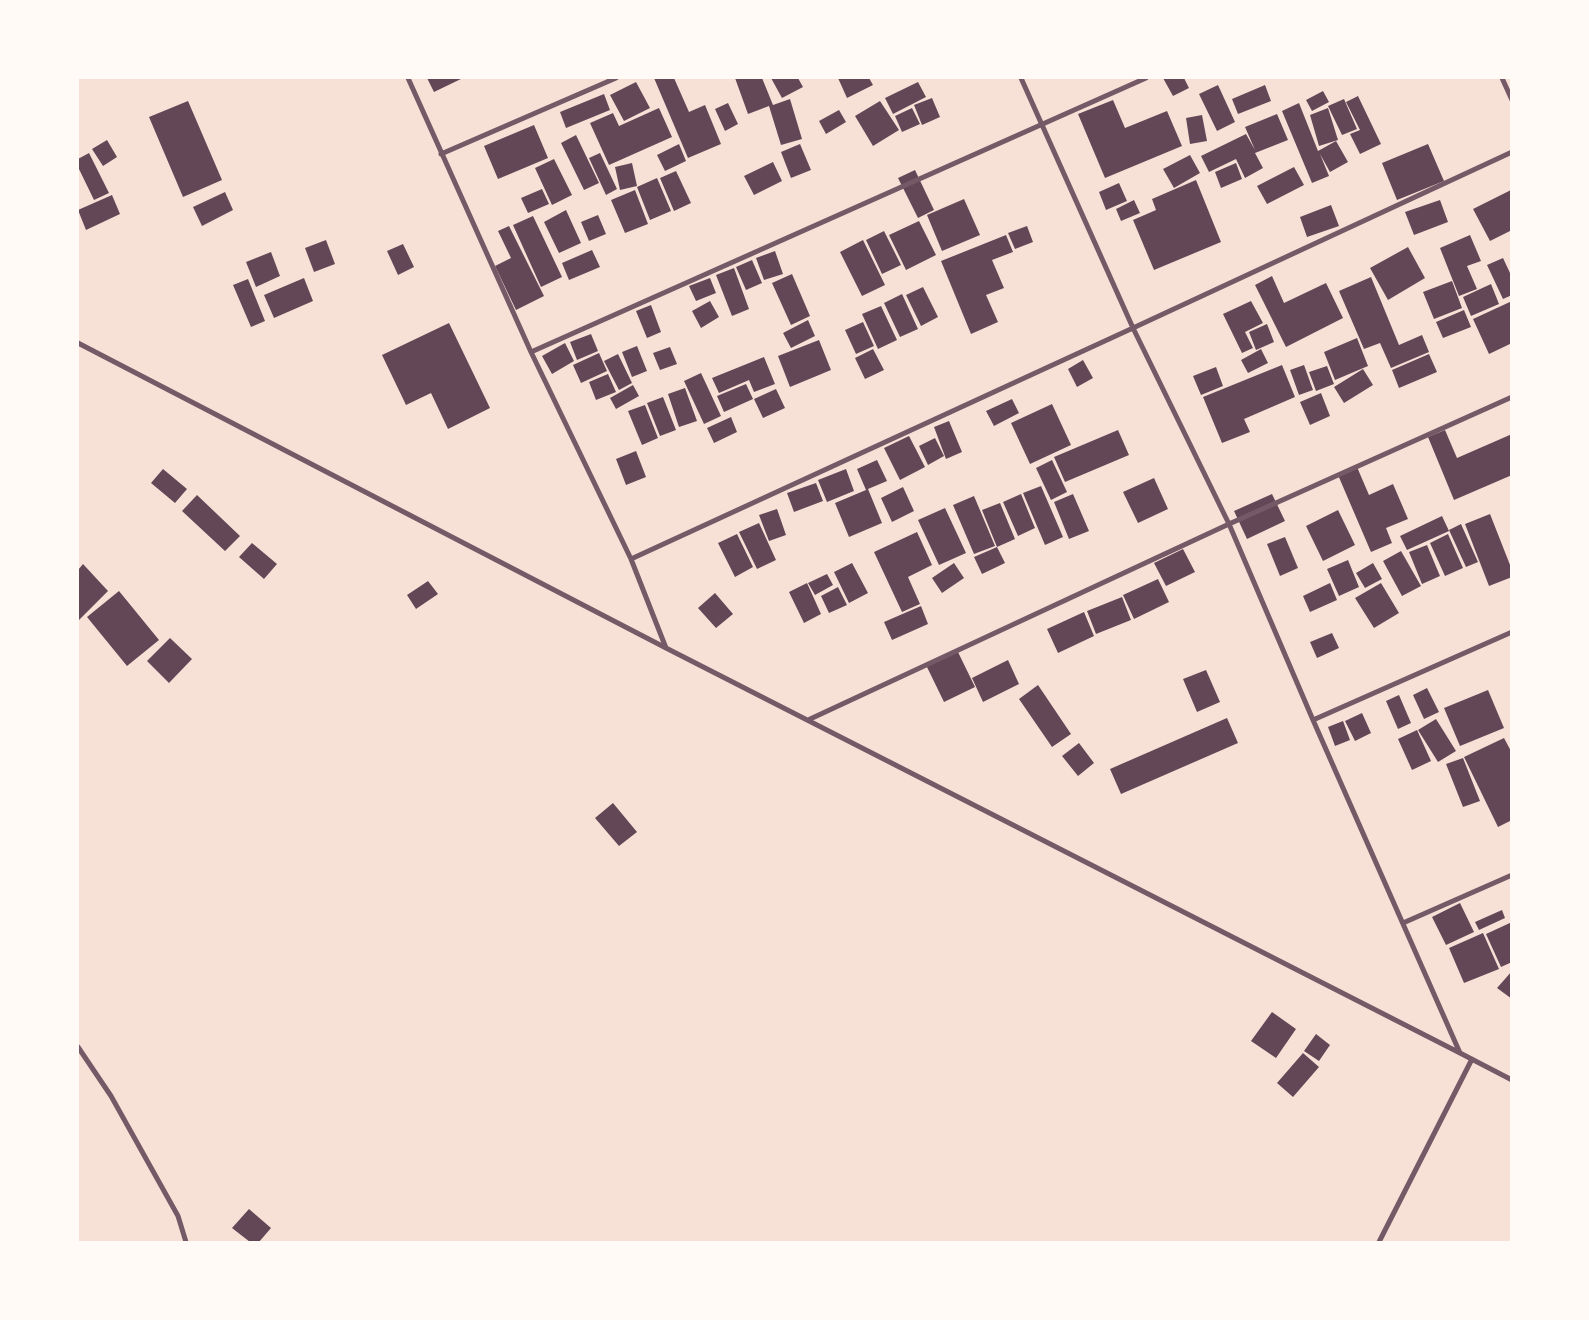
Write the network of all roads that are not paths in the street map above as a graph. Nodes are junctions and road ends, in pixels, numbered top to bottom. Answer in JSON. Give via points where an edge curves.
{"nodes":[{"id":1,"x":408,"y":78,"type":"edge"},
{"id":2,"x":616,"y":78,"type":"edge"},
{"id":3,"x":1021,"y":78,"type":"edge"},
{"id":4,"x":1146,"y":78,"type":"edge"},
{"id":5,"x":1502,"y":78,"type":"edge"},
{"id":6,"x":1512,"y":100,"type":"edge"},
{"id":7,"x":1042,"y":124,"type":"junction"},
{"id":8,"x":1512,"y":152,"type":"edge"},
{"id":9,"x":441,"y":154,"type":"junction"},
{"id":10,"x":1133,"y":328,"type":"junction"},
{"id":11,"x":78,"y":343,"type":"edge"},
{"id":12,"x":531,"y":352,"type":"junction"},
{"id":13,"x":1512,"y":397,"type":"edge"},
{"id":14,"x":1229,"y":524,"type":"junction"},
{"id":15,"x":631,"y":559,"type":"junction"},
{"id":16,"x":1512,"y":632,"type":"edge"},
{"id":17,"x":666,"y":648,"type":"junction"},
{"id":18,"x":808,"y":720,"type":"junction"},
{"id":19,"x":1313,"y":720,"type":"junction"},
{"id":20,"x":1512,"y":876,"type":"edge"},
{"id":21,"x":1403,"y":923,"type":"junction"},
{"id":22,"x":78,"y":1047,"type":"edge"},
{"id":23,"x":1460,"y":1053,"type":"junction"},
{"id":24,"x":1472,"y":1059,"type":"junction"},
{"id":25,"x":1512,"y":1080,"type":"edge"},
{"id":26,"x":186,"y":1242,"type":"edge"},
{"id":27,"x":1378,"y":1242,"type":"edge"}],
"edges":[{"from":1,"to":9,"type":"street"},
{"from":2,"to":9,"type":"street"},
{"from":3,"to":7,"type":"street"},
{"from":4,"to":7,"type":"street"},
{"from":5,"to":6,"type":"street"},
{"from":7,"to":10,"type":"street"},
{"from":7,"to":12,"type":"street"},
{"from":8,"to":10,"type":"street"},
{"from":9,"to":12,"type":"street"},
{"from":10,"to":14,"type":"street"},
{"from":10,"to":15,"type":"street"},
{"from":11,"to":17,"type":"street"},
{"from":12,"to":15,"type":"street"},
{"from":13,"to":14,"type":"street"},
{"from":14,"to":18,"type":"street"},
{"from":14,"to":19,"type":"street"},
{"from":15,"to":17,"type":"street"},
{"from":16,"to":19,"type":"street"},
{"from":17,"to":18,"type":"street"},
{"from":18,"to":23,"type":"street"},
{"from":19,"to":21,"type":"street"},
{"from":20,"to":21,"type":"street"},
{"from":21,"to":23,"type":"street"},
{"from":22,"to":26,"type":"street","via":[[111,1096],[178,1216]]},
{"from":23,"to":24,"type":"street"},
{"from":24,"to":25,"type":"street"},
{"from":24,"to":27,"type":"street"}]}
